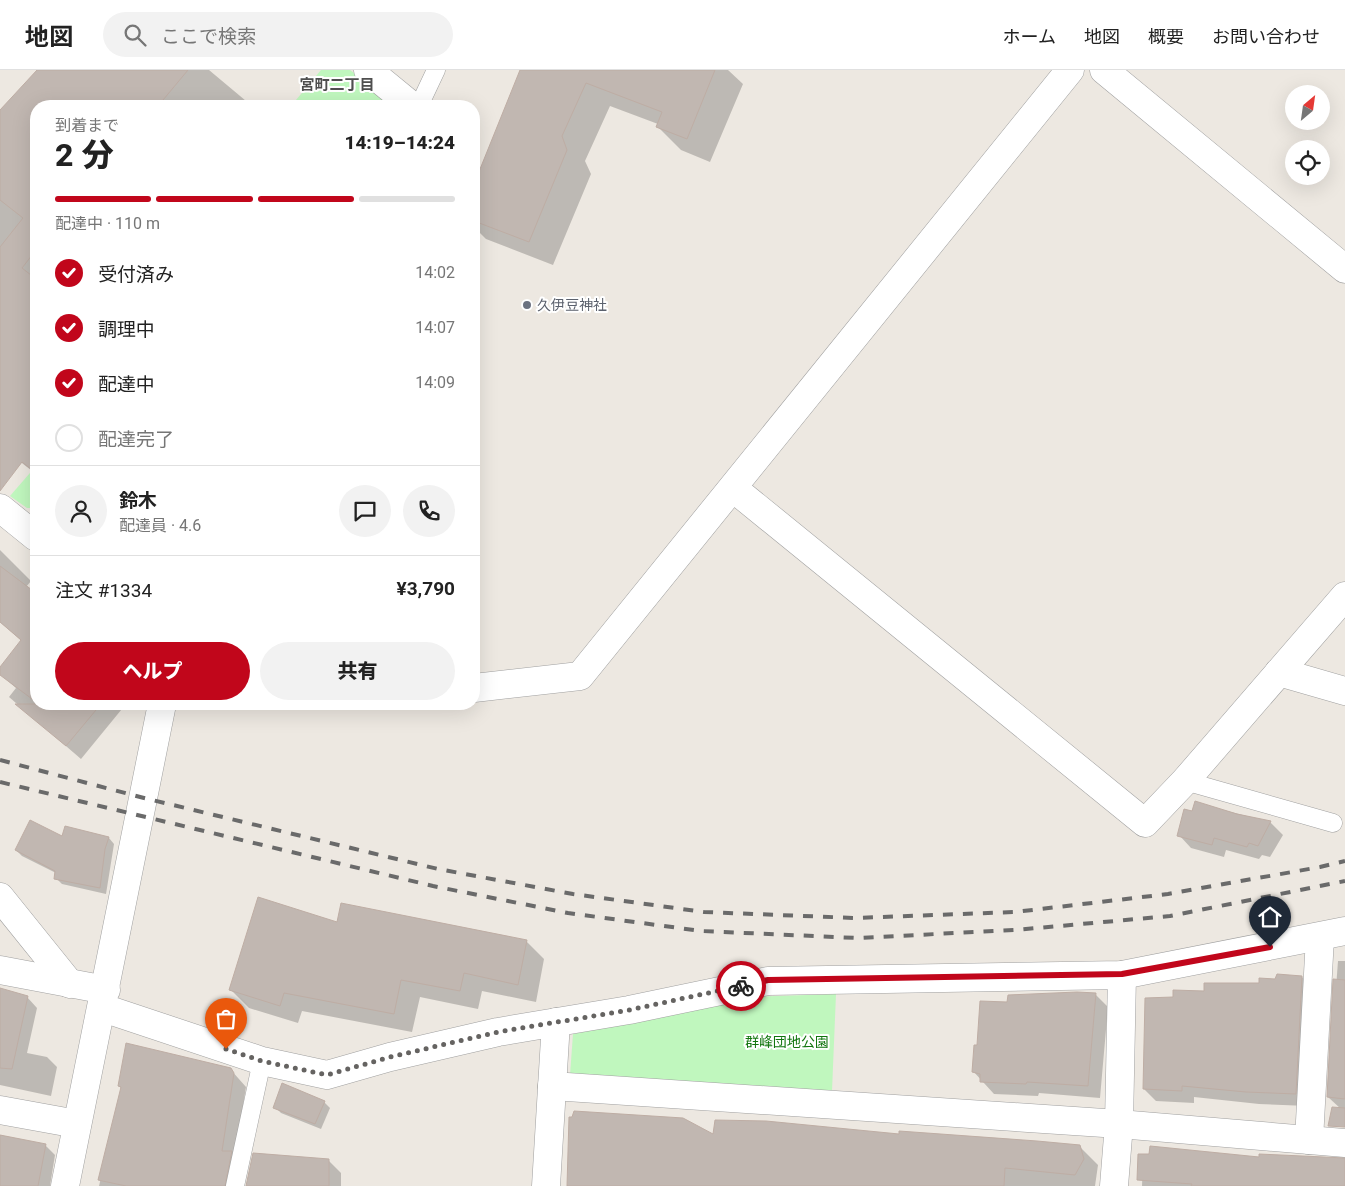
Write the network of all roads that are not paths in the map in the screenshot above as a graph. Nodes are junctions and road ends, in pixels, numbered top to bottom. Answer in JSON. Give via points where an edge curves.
{"nodes":[{"id":1,"x":368,"y":70,"type":"edge"},
{"id":2,"x":436,"y":70,"type":"edge"},
{"id":3,"x":1070,"y":70,"type":"edge"},
{"id":4,"x":1104,"y":70,"type":"edge"},
{"id":5,"x":405,"y":100,"type":"edge"},
{"id":6,"x":422,"y":100,"type":"edge"},
{"id":7,"x":1345,"y":269,"type":"edge"},
{"id":8,"x":733,"y":488,"type":"junction"},
{"id":9,"x":0,"y":508,"type":"edge"},
{"id":10,"x":30,"y":532,"type":"edge"},
{"id":11,"x":1345,"y":596,"type":"edge"},
{"id":12,"x":1279,"y":672,"type":"junction"},
{"id":13,"x":480,"y":687,"type":"edge"},
{"id":14,"x":1345,"y":691,"type":"edge"},
{"id":15,"x":161,"y":710,"type":"edge"},
{"id":16,"x":1185,"y":780,"type":"junction"},
{"id":17,"x":1333,"y":823,"type":"dead end"},
{"id":18,"x":0,"y":897,"type":"edge"},
{"id":19,"x":1333,"y":934,"type":"edge"},
{"id":20,"x":0,"y":970,"type":"edge"},
{"id":21,"x":1122,"y":974,"type":"junction"},
{"id":22,"x":70,"y":984,"type":"junction"},
{"id":23,"x":104,"y":999,"type":"junction"},
{"id":24,"x":556,"y":1022,"type":"junction"},
{"id":25,"x":262,"y":1061,"type":"junction"},
{"id":26,"x":552,"y":1086,"type":"junction"},
{"id":27,"x":0,"y":1110,"type":"edge"},
{"id":28,"x":77,"y":1124,"type":"junction"},
{"id":29,"x":1119,"y":1124,"type":"junction"},
{"id":30,"x":1309,"y":1140,"type":"junction"},
{"id":31,"x":1345,"y":1143,"type":"edge"},
{"id":32,"x":65,"y":1186,"type":"edge"},
{"id":33,"x":235,"y":1186,"type":"edge"},
{"id":34,"x":546,"y":1186,"type":"edge"},
{"id":35,"x":1114,"y":1186,"type":"edge"}],
"edges":[{"from":1,"to":5,"type":"street"},
{"from":2,"to":6,"type":"lane"},
{"from":3,"to":8,"type":"street"},
{"from":4,"to":7,"type":"street"},
{"from":8,"to":13,"type":"street","via":[[580,676]]},
{"from":8,"to":16,"type":"street","via":[[1145,823]]},
{"from":9,"to":10,"type":"street"},
{"from":11,"to":12,"type":"street"},
{"from":12,"to":14,"type":"street"},
{"from":12,"to":16,"type":"street"},
{"from":15,"to":23,"type":"street"},
{"from":16,"to":17,"type":"lane"},
{"from":18,"to":22,"type":"street"},
{"from":19,"to":21,"type":"street"},
{"from":19,"to":30,"type":"street"},
{"from":20,"to":22,"type":"street"},
{"from":21,"to":24,"type":"street","via":[[768,980]]},
{"from":21,"to":29,"type":"street"},
{"from":22,"to":23,"type":"street"},
{"from":23,"to":25,"type":"street"},
{"from":23,"to":28,"type":"street"},
{"from":24,"to":25,"type":"street","via":[[498,1032],[327,1075]]},
{"from":24,"to":26,"type":"street"},
{"from":25,"to":33,"type":"lane"},
{"from":26,"to":29,"type":"street"},
{"from":26,"to":34,"type":"street"},
{"from":27,"to":28,"type":"street"},
{"from":28,"to":32,"type":"street"},
{"from":29,"to":30,"type":"street"},
{"from":29,"to":35,"type":"street"},
{"from":30,"to":31,"type":"street"}]}
